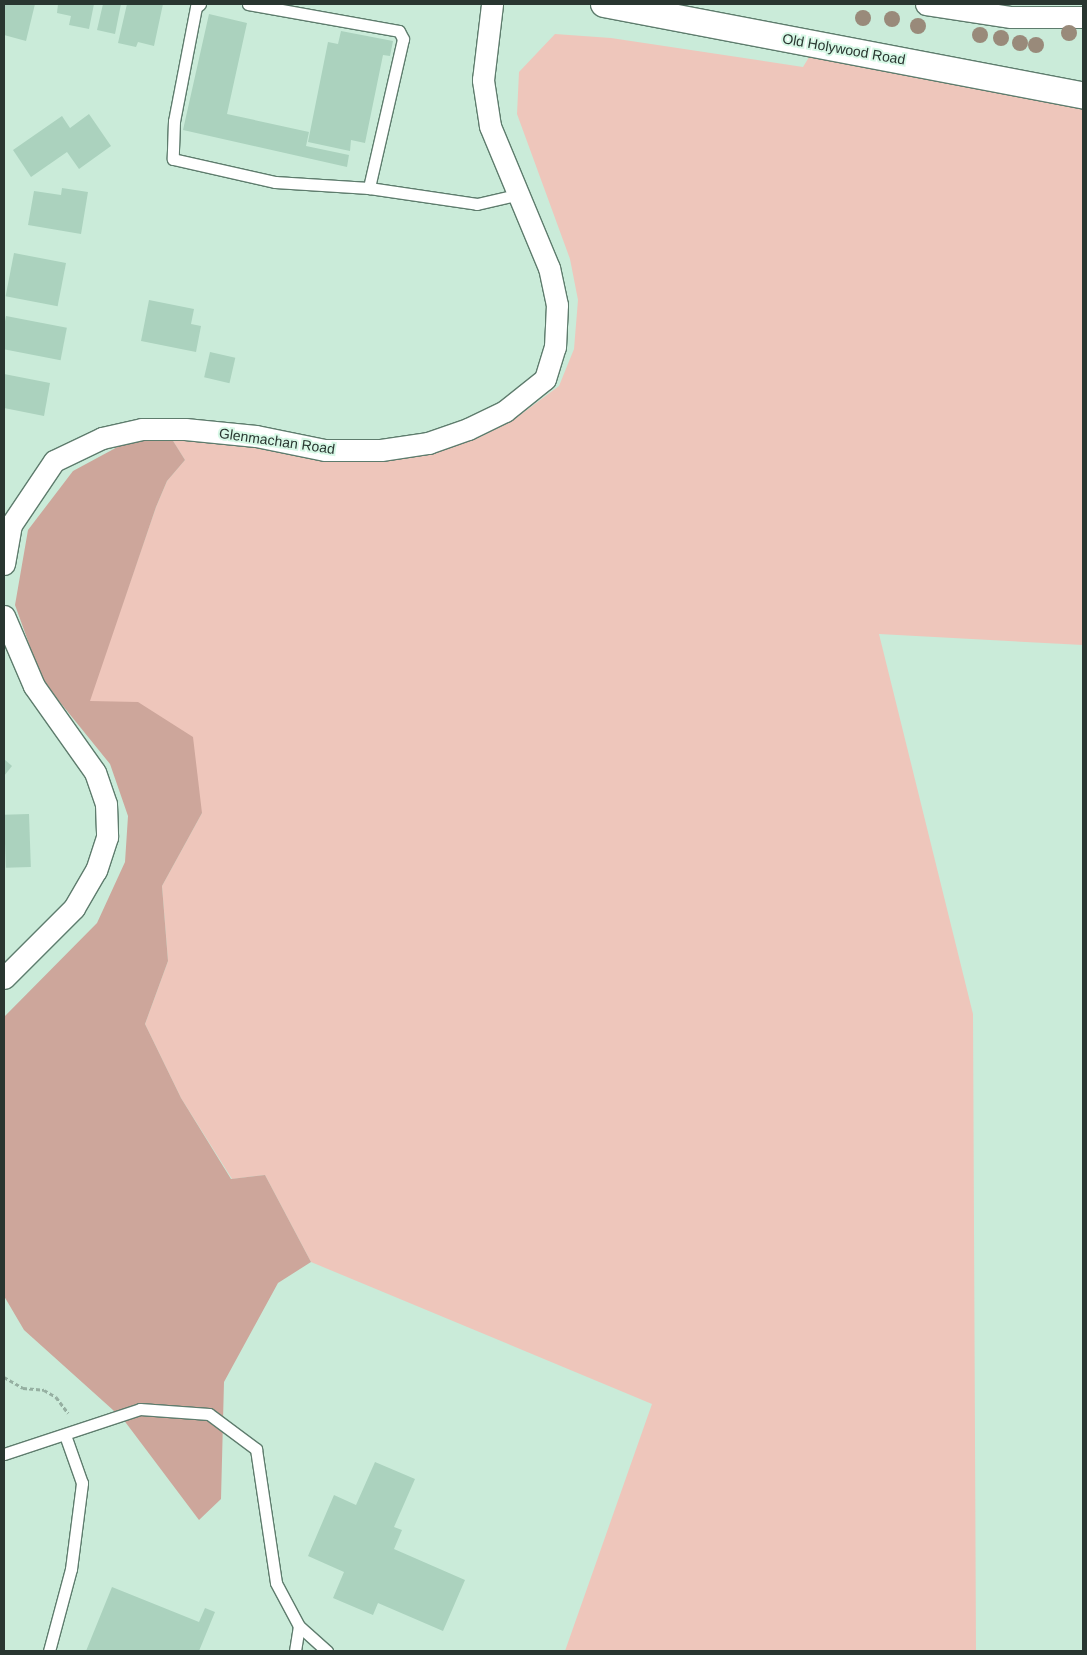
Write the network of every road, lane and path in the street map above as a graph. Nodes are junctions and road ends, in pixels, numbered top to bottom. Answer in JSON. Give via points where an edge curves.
{"nodes":[{"id":1,"x":200,"y":4,"type":"edge"},
{"id":2,"x":248,"y":4,"type":"edge"},
{"id":3,"x":492,"y":4,"type":"edge"},
{"id":4,"x":604,"y":4,"type":"edge"},
{"id":5,"x":926,"y":4,"type":"edge"},
{"id":6,"x":1083,"y":17,"type":"edge"},
{"id":7,"x":1083,"y":95,"type":"edge"},
{"id":8,"x":370,"y":188,"type":"junction"},
{"id":9,"x":516,"y":196,"type":"junction"},
{"id":10,"x":4,"y":564,"type":"edge"},
{"id":11,"x":4,"y":616,"type":"edge"},
{"id":12,"x":4,"y":978,"type":"edge"},
{"id":13,"x":4,"y":1377,"type":"edge"},
{"id":14,"x":80,"y":1430,"type":"junction"},
{"id":15,"x":65,"y":1435,"type":"junction"},
{"id":16,"x":4,"y":1454,"type":"edge"},
{"id":17,"x":299,"y":1626,"type":"junction"},
{"id":18,"x":49,"y":1651,"type":"edge"},
{"id":19,"x":295,"y":1651,"type":"edge"},
{"id":20,"x":327,"y":1651,"type":"edge"}],
"edges":[{"from":1,"to":8,"type":"lane","via":[[196,8],[174,120],[173,159],[275,182]]},
{"from":2,"to":8,"type":"lane","via":[[399,31],[403,40]]},
{"from":3,"to":9,"type":"street","name":"Glenmachan Road","via":[[483,80],[490,126]]},
{"from":4,"to":7,"type":"street","name":"Old Holywood Road"},
{"from":5,"to":6,"type":"street","via":[[1011,17]]},
{"from":8,"to":9,"type":"lane","via":[[477,204]]},
{"from":9,"to":10,"type":"street","name":"Glenmachan Road","via":[[549,268],[556,305],[555,347],[545,379],[505,411],[428,443],[381,450],[325,450],[256,436],[185,429],[142,430],[102,438],[54,461],[11,525]]},
{"from":11,"to":12,"type":"street","via":[[34,686],[95,772],[106,804],[107,837],[96,870],[74,908]]},
{"from":13,"to":14,"type":"path","via":[[11,1383],[44,1390],[56,1397]]},
{"from":14,"to":15,"type":"lane"},
{"from":14,"to":17,"type":"lane","via":[[140,1408],[209,1414],[256,1450],[276,1584]]},
{"from":15,"to":16,"type":"lane"},
{"from":15,"to":18,"type":"lane","via":[[82,1483],[71,1569]]},
{"from":17,"to":19,"type":"lane"},
{"from":17,"to":20,"type":"lane"}]}
